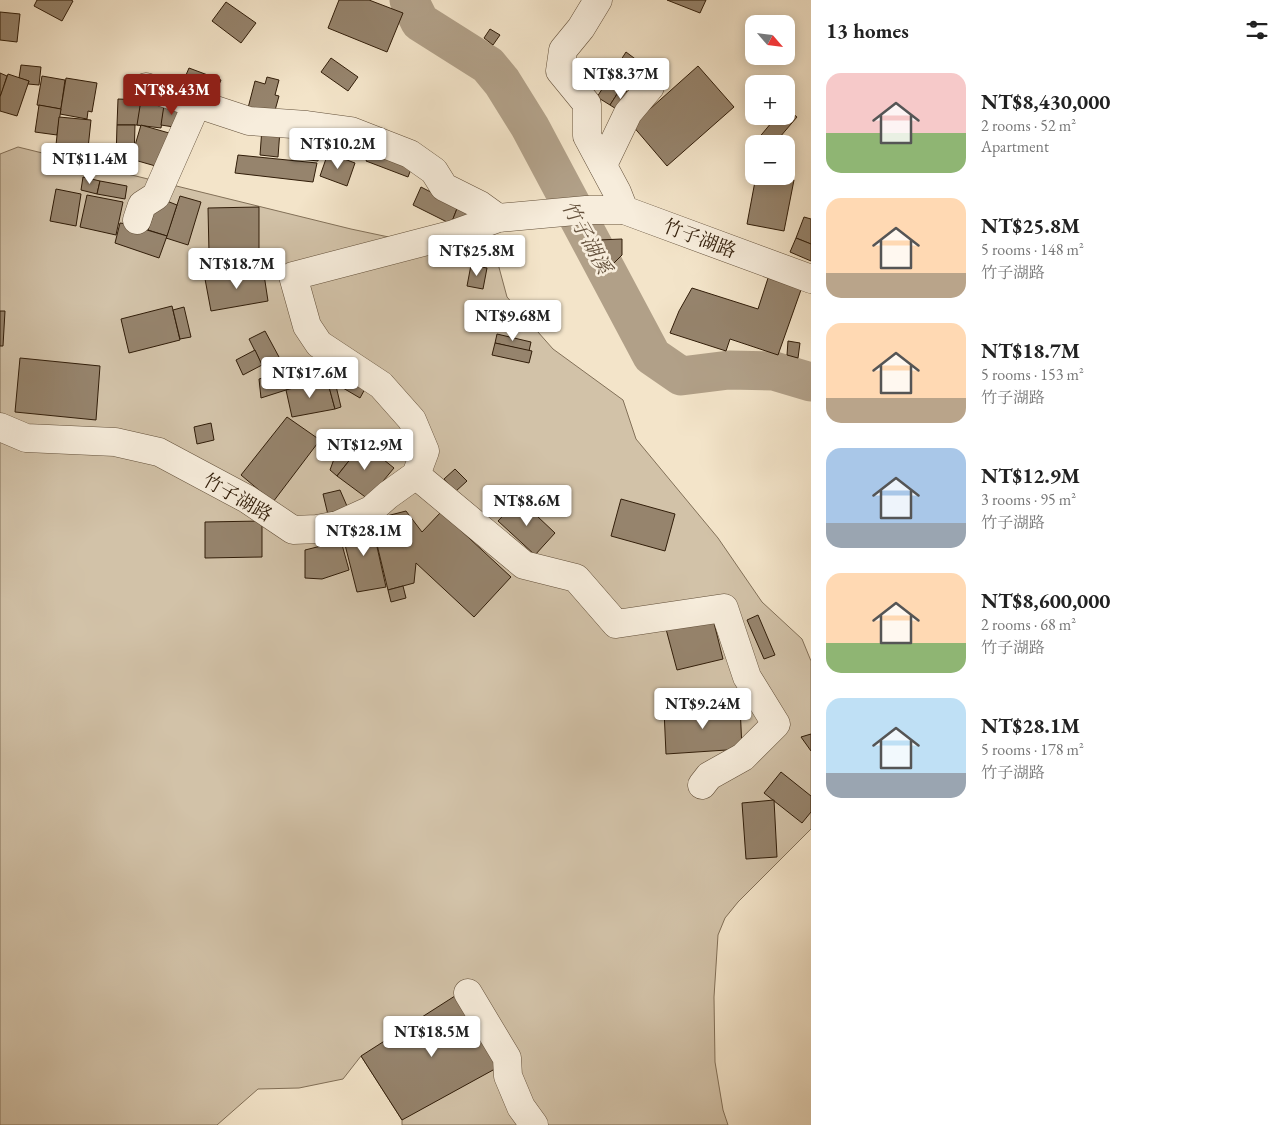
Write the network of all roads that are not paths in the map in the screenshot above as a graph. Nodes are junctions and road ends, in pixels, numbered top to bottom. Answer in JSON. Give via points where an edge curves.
{"nodes":[{"id":1,"x":598,"y":0,"type":"edge"},
{"id":2,"x":650,"y":87,"type":"dead end"},
{"id":3,"x":146,"y":88,"type":"dead end"},
{"id":4,"x":197,"y":103,"type":"junction"},
{"id":5,"x":603,"y":165,"type":"junction"},
{"id":6,"x":624,"y":210,"type":"junction"},
{"id":7,"x":498,"y":218,"type":"junction"},
{"id":8,"x":137,"y":220,"type":"dead end"},
{"id":9,"x":811,"y":279,"type":"edge"},
{"id":10,"x":0,"y":427,"type":"edge"},
{"id":11,"x":416,"y":476,"type":"junction"},
{"id":12,"x":702,"y":786,"type":"dead end"},
{"id":13,"x":468,"y":994,"type":"dead end"},
{"id":14,"x":534,"y":1125,"type":"edge"}],
"edges":[{"from":1,"to":5,"type":"street","via":[[582,28],[563,50],[560,71],[587,104],[587,136]]},
{"from":2,"to":5,"type":"street","via":[[628,113]]},
{"from":3,"to":4,"type":"street"},
{"from":4,"to":7,"type":"street","via":[[249,121],[350,131],[410,154],[434,171],[444,187]]},
{"from":4,"to":8,"type":"street","via":[[156,196],[142,205]]},
{"from":5,"to":6,"type":"street"},
{"from":6,"to":7,"type":"street","name":"竹子湖路"},
{"from":6,"to":9,"type":"street","name":"竹子湖路"},
{"from":7,"to":11,"type":"street","name":"竹子湖路","via":[[454,234],[293,276],[307,326],[319,344],[381,385],[412,420],[425,451]]},
{"from":10,"to":11,"type":"street","name":"竹子湖路","via":[[26,438],[115,442],[159,452],[247,499],[293,530],[338,525],[371,510]]},
{"from":11,"to":12,"type":"street","via":[[524,566],[576,578],[616,624],[724,608],[747,677],[776,724],[743,756],[709,776]]},
{"from":13,"to":14,"type":"street","via":[[507,1058],[508,1076],[521,1107]]}]}
